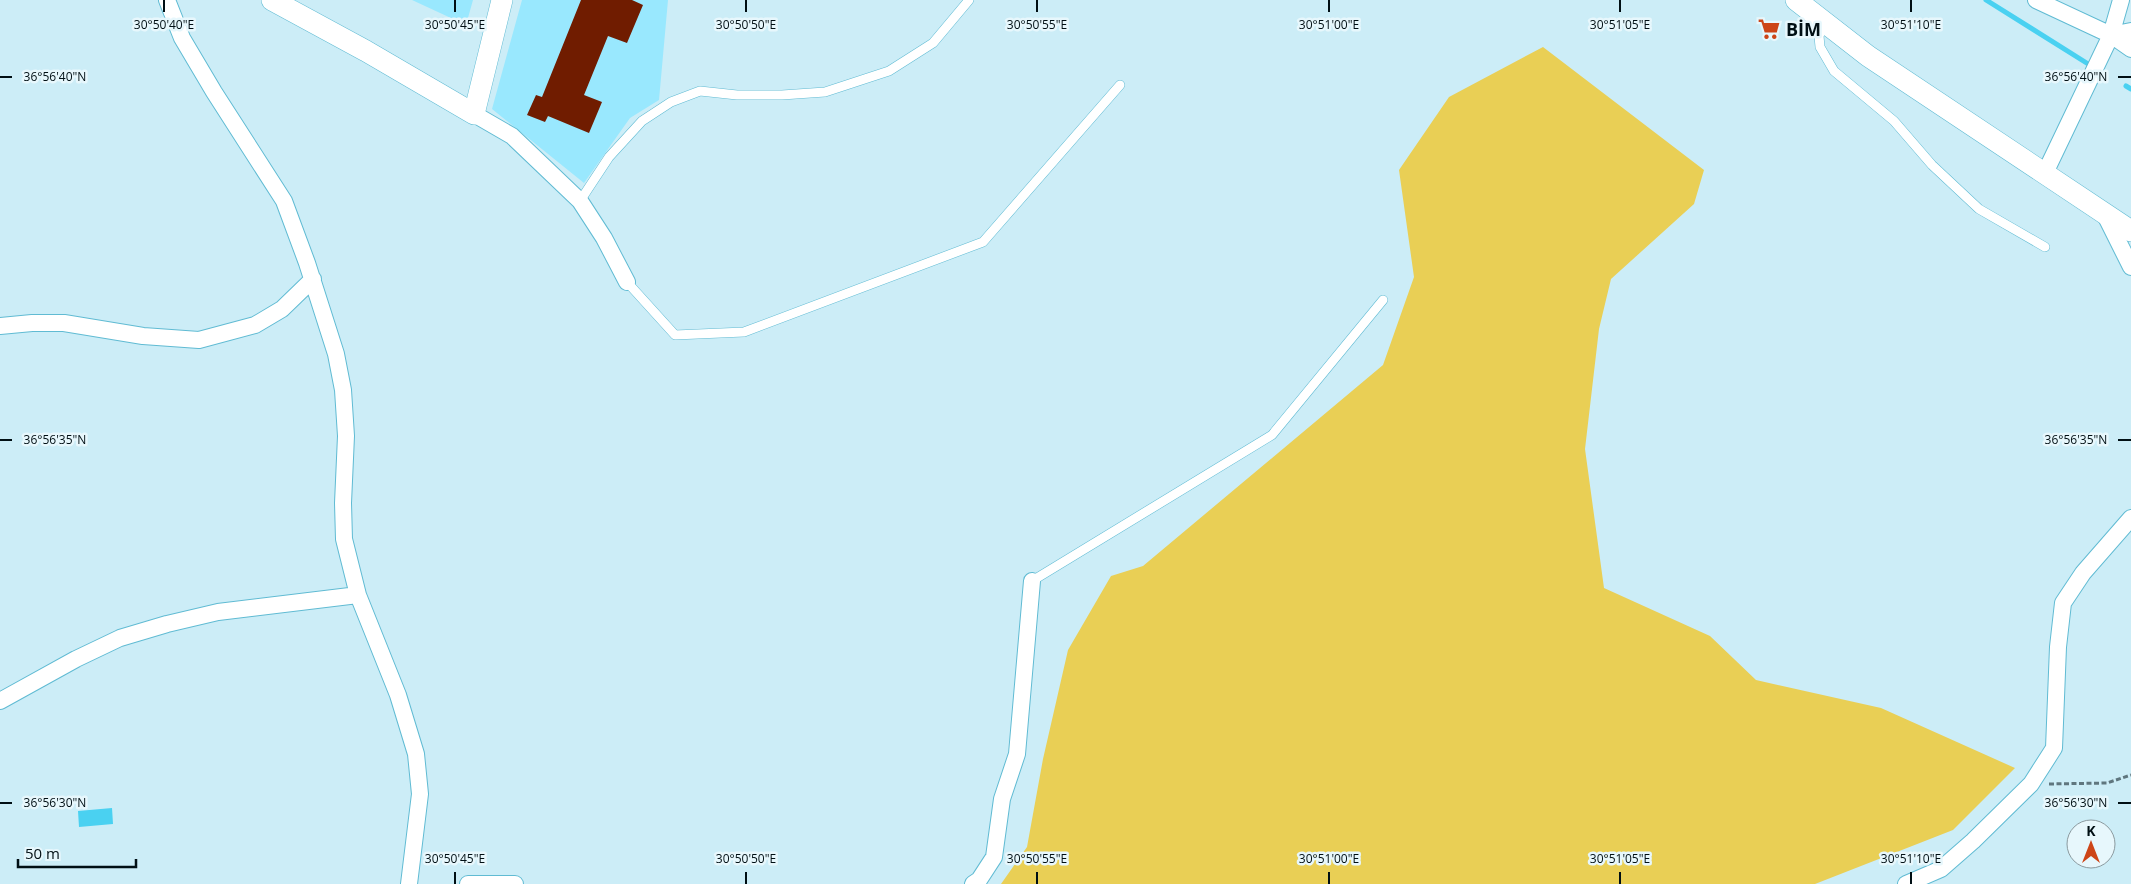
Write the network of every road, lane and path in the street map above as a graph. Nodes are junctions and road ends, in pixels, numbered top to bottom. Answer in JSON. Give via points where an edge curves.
{"nodes":[{"id":1,"x":166,"y":0,"type":"edge"},
{"id":2,"x":272,"y":0,"type":"edge"},
{"id":3,"x":502,"y":0,"type":"edge"},
{"id":4,"x":969,"y":0,"type":"edge"},
{"id":5,"x":1796,"y":0,"type":"edge"},
{"id":6,"x":2036,"y":0,"type":"edge"},
{"id":7,"x":2121,"y":0,"type":"edge"},
{"id":8,"x":1825,"y":22,"type":"junction"},
{"id":9,"x":2131,"y":32,"type":"edge"},
{"id":10,"x":2110,"y":35,"type":"junction"},
{"id":11,"x":2131,"y":48,"type":"edge"},
{"id":12,"x":1120,"y":85,"type":"dead end"},
{"id":13,"x":474,"y":114,"type":"junction"},
{"id":14,"x":2046,"y":174,"type":"junction"},
{"id":15,"x":580,"y":201,"type":"junction"},
{"id":16,"x":2105,"y":215,"type":"junction"},
{"id":17,"x":2131,"y":231,"type":"edge"},
{"id":18,"x":2046,"y":247,"type":"dead end"},
{"id":19,"x":2131,"y":266,"type":"edge"},
{"id":20,"x":312,"y":279,"type":"junction"},
{"id":21,"x":628,"y":282,"type":"joint"},
{"id":22,"x":1383,"y":300,"type":"dead end"},
{"id":23,"x":0,"y":326,"type":"edge"},
{"id":24,"x":2131,"y":518,"type":"edge"},
{"id":25,"x":1032,"y":581,"type":"joint"},
{"id":26,"x":358,"y":595,"type":"junction"},
{"id":27,"x":0,"y":701,"type":"edge"},
{"id":28,"x":2131,"y":774,"type":"edge"},
{"id":29,"x":2031,"y":784,"type":"junction"},
{"id":30,"x":409,"y":884,"type":"edge"},
{"id":31,"x":468,"y":884,"type":"edge"},
{"id":32,"x":515,"y":884,"type":"edge"},
{"id":33,"x":973,"y":884,"type":"edge"},
{"id":34,"x":1906,"y":884,"type":"edge"}],
"edges":[{"from":1,"to":20,"type":"street","via":[[182,38],[284,201]]},
{"from":2,"to":13,"type":"street"},
{"from":3,"to":13,"type":"street"},
{"from":4,"to":15,"type":"lane","via":[[933,43],[889,71],[826,92],[782,95],[700,91],[671,102],[642,121],[609,157]]},
{"from":5,"to":8,"type":"street"},
{"from":6,"to":10,"type":"street"},
{"from":7,"to":10,"type":"street"},
{"from":8,"to":14,"type":"street","via":[[1868,56]]},
{"from":8,"to":18,"type":"lane","via":[[1819,36],[1820,47],[1834,71],[1894,121],[1932,165],[1979,209]]},
{"from":9,"to":10,"type":"street"},
{"from":10,"to":11,"type":"street"},
{"from":10,"to":14,"type":"street"},
{"from":12,"to":21,"type":"lane","via":[[983,242],[744,332],[675,335]]},
{"from":13,"to":15,"type":"street","via":[[512,136]]},
{"from":14,"to":16,"type":"street"},
{"from":15,"to":21,"type":"street"},
{"from":16,"to":17,"type":"street"},
{"from":16,"to":19,"type":"street"},
{"from":20,"to":23,"type":"street","via":[[282,308],[255,325],[199,340],[143,336],[64,323]]},
{"from":20,"to":26,"type":"street","via":[[336,354],[343,390],[346,436],[344,539]]},
{"from":22,"to":25,"type":"lane","via":[[1272,435]]},
{"from":24,"to":29,"type":"street","via":[[2083,573],[2063,603],[2054,748]]},
{"from":25,"to":33,"type":"street","via":[[1017,754],[1002,799],[994,857]]},
{"from":26,"to":27,"type":"street","via":[[218,612],[167,624],[120,638]]},
{"from":26,"to":30,"type":"street","via":[[398,695],[416,754],[420,794]]},
{"from":28,"to":29,"type":"path","via":[[2106,784]]},
{"from":29,"to":34,"type":"street","via":[[1941,869]]},
{"from":31,"to":32,"type":"street"}]}
